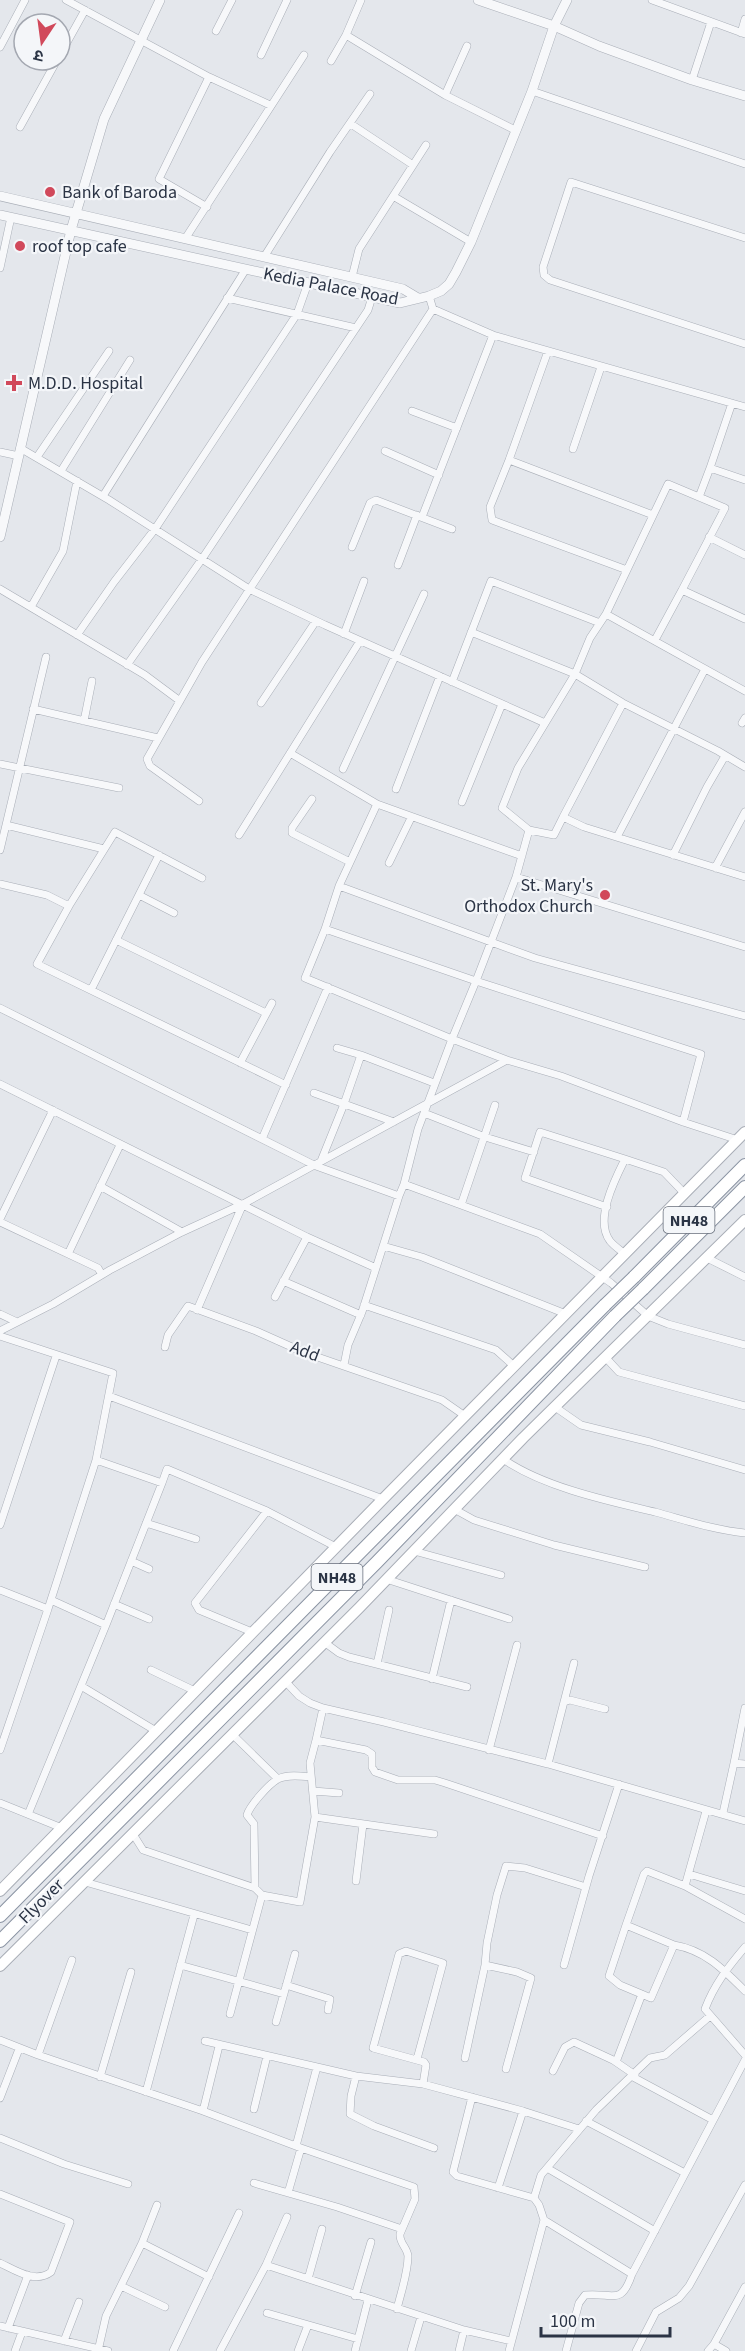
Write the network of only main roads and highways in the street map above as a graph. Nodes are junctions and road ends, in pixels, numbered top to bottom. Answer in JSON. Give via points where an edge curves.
{"nodes":[{"id":1,"x":742,"y":1136,"type":"edge"},
{"id":2,"x":745,"y":1165,"type":"edge"},
{"id":3,"x":745,"y":1187,"type":"edge"},
{"id":4,"x":745,"y":1220,"type":"edge"},
{"id":5,"x":0,"y":1891,"type":"edge"},
{"id":6,"x":0,"y":1916,"type":"edge"},
{"id":7,"x":0,"y":1941,"type":"edge"},
{"id":8,"x":0,"y":1966,"type":"edge"}],
"edges":[{"from":1,"to":5,"type":"main road"},
{"from":2,"to":6,"type":"highway","name":"Flyover","number":"NH48","bridge":true},
{"from":3,"to":7,"type":"highway","name":"Flyover","number":"NH48","bridge":true},
{"from":4,"to":8,"type":"main road"}]}
